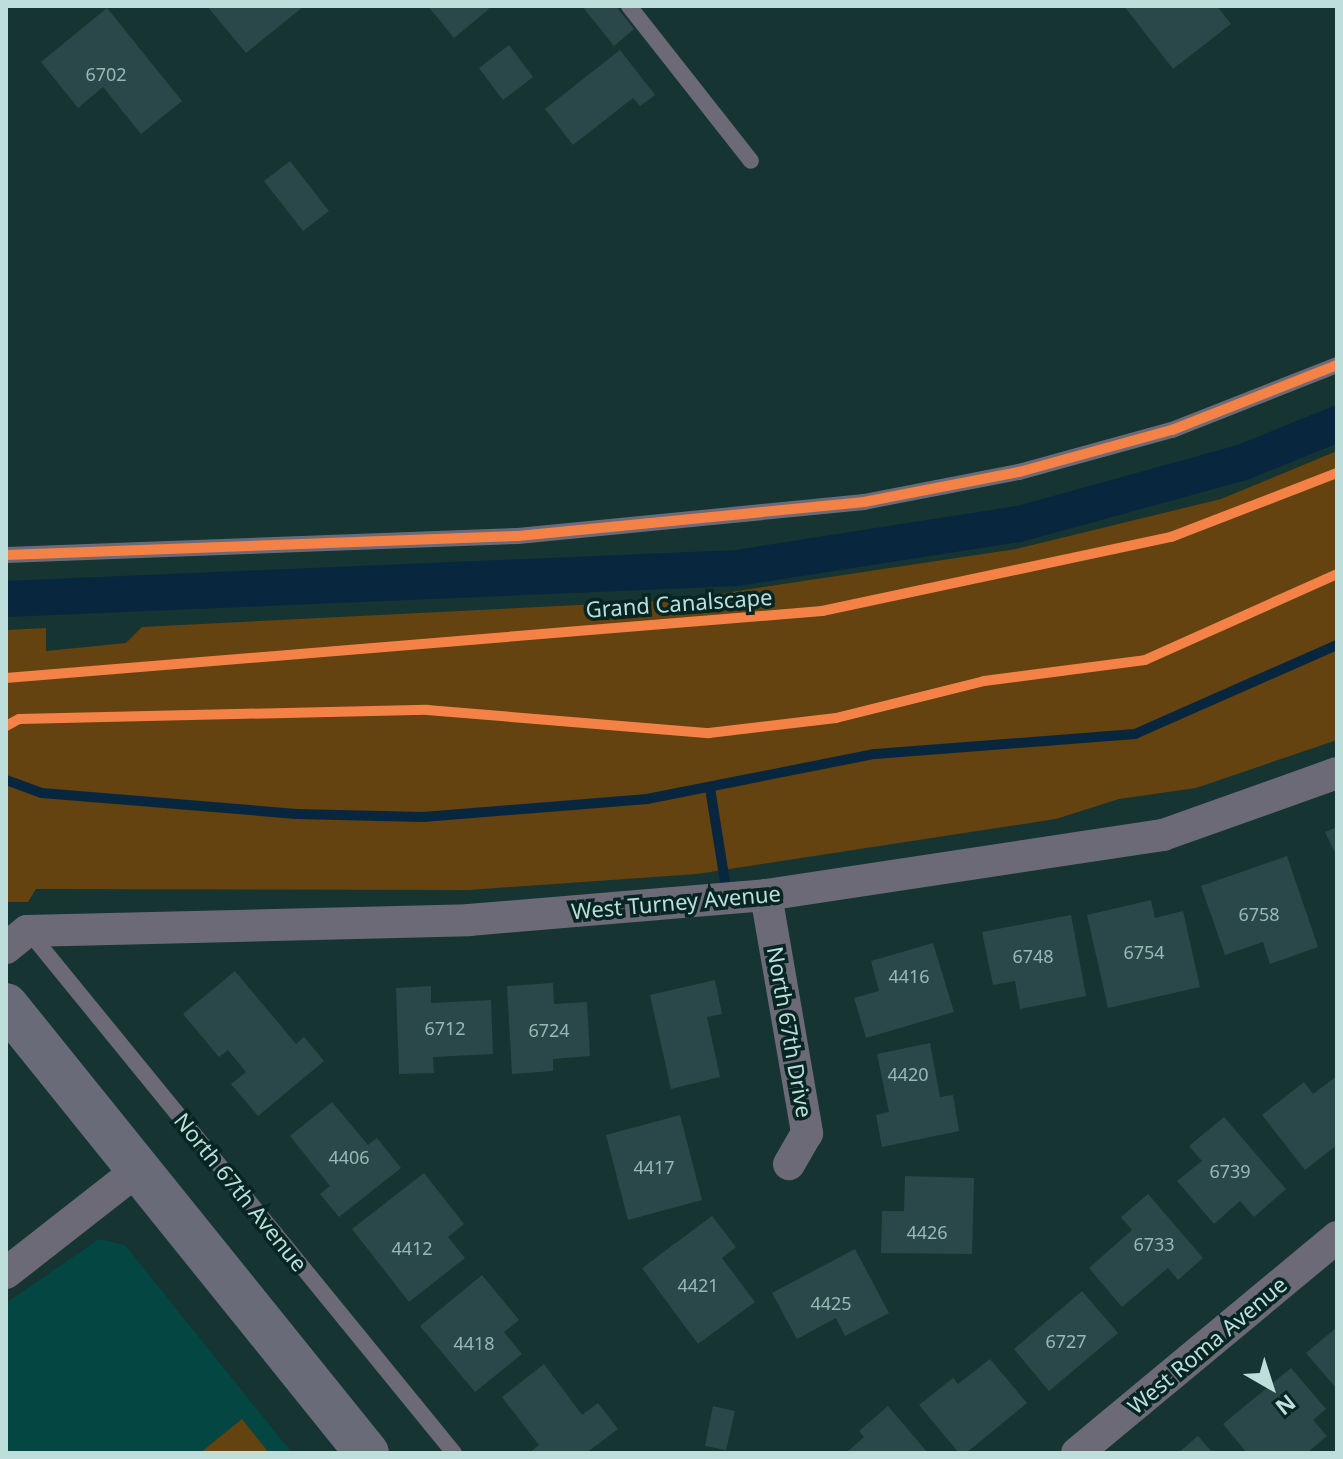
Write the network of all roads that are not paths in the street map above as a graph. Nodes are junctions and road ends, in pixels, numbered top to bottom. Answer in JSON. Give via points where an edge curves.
{"nodes":[{"id":1,"x":629,"y":6,"type":"edge"},
{"id":2,"x":751,"y":161,"type":"dead end"},
{"id":3,"x":1337,"y":365,"type":"edge"},
{"id":4,"x":6,"y":555,"type":"edge"},
{"id":5,"x":1337,"y":773,"type":"edge"},
{"id":6,"x":766,"y":895,"type":"junction"},
{"id":7,"x":17,"y":939,"type":"edge"},
{"id":8,"x":8,"y":1011,"type":"edge"},
{"id":9,"x":789,"y":1164,"type":"dead end"},
{"id":10,"x":139,"y":1169,"type":"junction"},
{"id":11,"x":1337,"y":1237,"type":"edge"},
{"id":12,"x":6,"y":1273,"type":"edge"},
{"id":13,"x":367,"y":1453,"type":"edge"},
{"id":14,"x":454,"y":1453,"type":"edge"},
{"id":15,"x":1077,"y":1453,"type":"edge"}],
"edges":[{"from":1,"to":2,"type":"lane"},
{"from":3,"to":4,"type":"lane","via":[[1172,430],[1019,472],[864,502],[518,536]]},
{"from":5,"to":6,"type":"street","name":"West Turney Avenue","via":[[1163,835]]},
{"from":6,"to":7,"type":"street","name":"West Turney Avenue","via":[[469,920]]},
{"from":6,"to":9,"type":"street","name":"North 67th Drive","via":[[807,1133]]},
{"from":7,"to":14,"type":"lane","name":"North 67th Avenue"},
{"from":8,"to":10,"type":"main road"},
{"from":10,"to":12,"type":"street"},
{"from":10,"to":13,"type":"main road"},
{"from":11,"to":15,"type":"street","name":"West Roma Avenue"}]}
